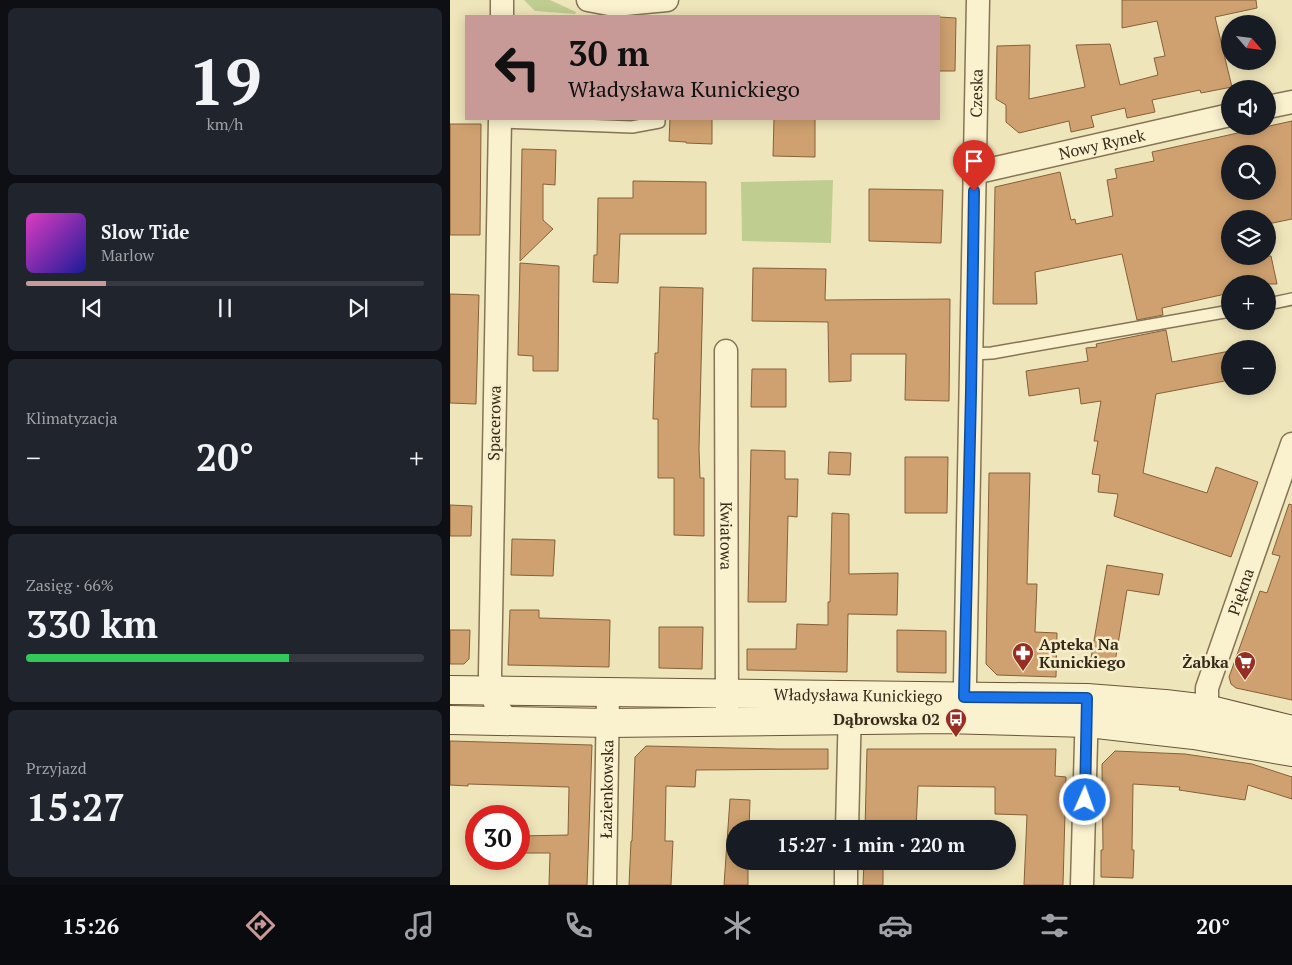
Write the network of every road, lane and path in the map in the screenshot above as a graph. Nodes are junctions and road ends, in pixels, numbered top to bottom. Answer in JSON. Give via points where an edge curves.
{"nodes":[{"id":1,"x":502,"y":0,"type":"edge"},
{"id":2,"x":588,"y":0,"type":"edge"},
{"id":3,"x":978,"y":0,"type":"edge"},
{"id":4,"x":661,"y":6,"type":"edge"},
{"id":5,"x":502,"y":15,"type":"edge"},
{"id":6,"x":1292,"y":102,"type":"edge"},
{"id":7,"x":1276,"y":105,"type":"edge"},
{"id":8,"x":1221,"y":117,"type":"edge"},
{"id":9,"x":500,"y":120,"type":"edge"},
{"id":10,"x":659,"y":120,"type":"edge"},
{"id":11,"x":974,"y":173,"type":"junction"},
{"id":12,"x":1292,"y":300,"type":"edge"},
{"id":13,"x":1276,"y":303,"type":"edge"},
{"id":14,"x":1221,"y":312,"type":"edge"},
{"id":15,"x":726,"y":352,"type":"dead end"},
{"id":16,"x":972,"y":354,"type":"junction"},
{"id":17,"x":1292,"y":444,"type":"edge"},
{"id":18,"x":450,"y":690,"type":"edge"},
{"id":19,"x":491,"y":691,"type":"junction"},
{"id":20,"x":608,"y":693,"type":"junction"},
{"id":21,"x":726,"y":693,"type":"junction"},
{"id":22,"x":964,"y":697,"type":"junction"},
{"id":23,"x":850,"y":707,"type":"junction"},
{"id":24,"x":1207,"y":709,"type":"junction"},
{"id":25,"x":1087,"y":711,"type":"junction"},
{"id":26,"x":944,"y":719,"type":"junction"},
{"id":27,"x":450,"y":720,"type":"edge"},
{"id":28,"x":510,"y":721,"type":"junction"},
{"id":29,"x":727,"y":721,"type":"junction"},
{"id":30,"x":608,"y":723,"type":"junction"},
{"id":31,"x":1292,"y":730,"type":"edge"},
{"id":32,"x":1224,"y":739,"type":"junction"},
{"id":33,"x":1292,"y":752,"type":"edge"},
{"id":34,"x":847,"y":820,"type":"edge"},
{"id":35,"x":846,"y":870,"type":"edge"},
{"id":36,"x":605,"y":885,"type":"edge"},
{"id":37,"x":846,"y":885,"type":"edge"},
{"id":38,"x":1082,"y":885,"type":"edge"}],
"edges":[{"from":1,"to":5,"type":"street"},
{"from":2,"to":4,"type":"street","via":[[614,5]]},
{"from":3,"to":11,"type":"street","name":"Czeska"},
{"from":6,"to":7,"type":"street"},
{"from":8,"to":11,"type":"street","name":"Nowy Rynek"},
{"from":9,"to":10,"type":"lane","via":[[632,127]]},
{"from":9,"to":19,"type":"street","name":"Spacerowa"},
{"from":11,"to":16,"type":"street","name":"Czeska"},
{"from":12,"to":13,"type":"lane"},
{"from":14,"to":16,"type":"lane"},
{"from":15,"to":21,"type":"street","name":"Kwiatowa"},
{"from":16,"to":22,"type":"street","name":"Czeska"},
{"from":17,"to":24,"type":"street","name":"Piękna","via":[[1207,688]]},
{"from":18,"to":19,"type":"main road","name":"Władysława Kunickiego"},
{"from":19,"to":20,"type":"main road","name":"Władysława Kunickiego"},
{"from":19,"to":28,"type":"street","name":"Spacerowa","via":[[497,708]]},
{"from":20,"to":21,"type":"main road","name":"Władysława Kunickiego"},
{"from":20,"to":30,"type":"street","name":"Łazienkowska"},
{"from":21,"to":23,"type":"main road","name":"Władysława Kunickiego"},
{"from":21,"to":29,"type":"street","name":"Kwiatowa"},
{"from":22,"to":23,"type":"main road","name":"Władysława Kunickiego"},
{"from":22,"to":25,"type":"main road","name":"Władysława Kunickiego"},
{"from":22,"to":26,"type":"street"},
{"from":23,"to":26,"type":"main road","name":"Władysława Kunickiego"},
{"from":23,"to":29,"type":"main road","name":"Władysława Kunickiego"},
{"from":23,"to":34,"type":"street"},
{"from":24,"to":25,"type":"main road","name":"Władysława Kunickiego","via":[[1165,704]]},
{"from":24,"to":31,"type":"main road","name":"Władysława Kunickiego"},
{"from":24,"to":32,"type":"street"},
{"from":25,"to":26,"type":"main road","name":"Władysława Kunickiego"},
{"from":25,"to":32,"type":"main road","name":"Władysława Kunickiego","via":[[1155,729]]},
{"from":25,"to":38,"type":"street"},
{"from":27,"to":28,"type":"main road","name":"Władysława Kunickiego"},
{"from":28,"to":30,"type":"main road","name":"Władysława Kunickiego"},
{"from":29,"to":30,"type":"main road","name":"Władysława Kunickiego"},
{"from":30,"to":36,"type":"street","name":"Łazienkowska"},
{"from":32,"to":33,"type":"main road","name":"Władysława Kunickiego"},
{"from":35,"to":37,"type":"street"}]}
